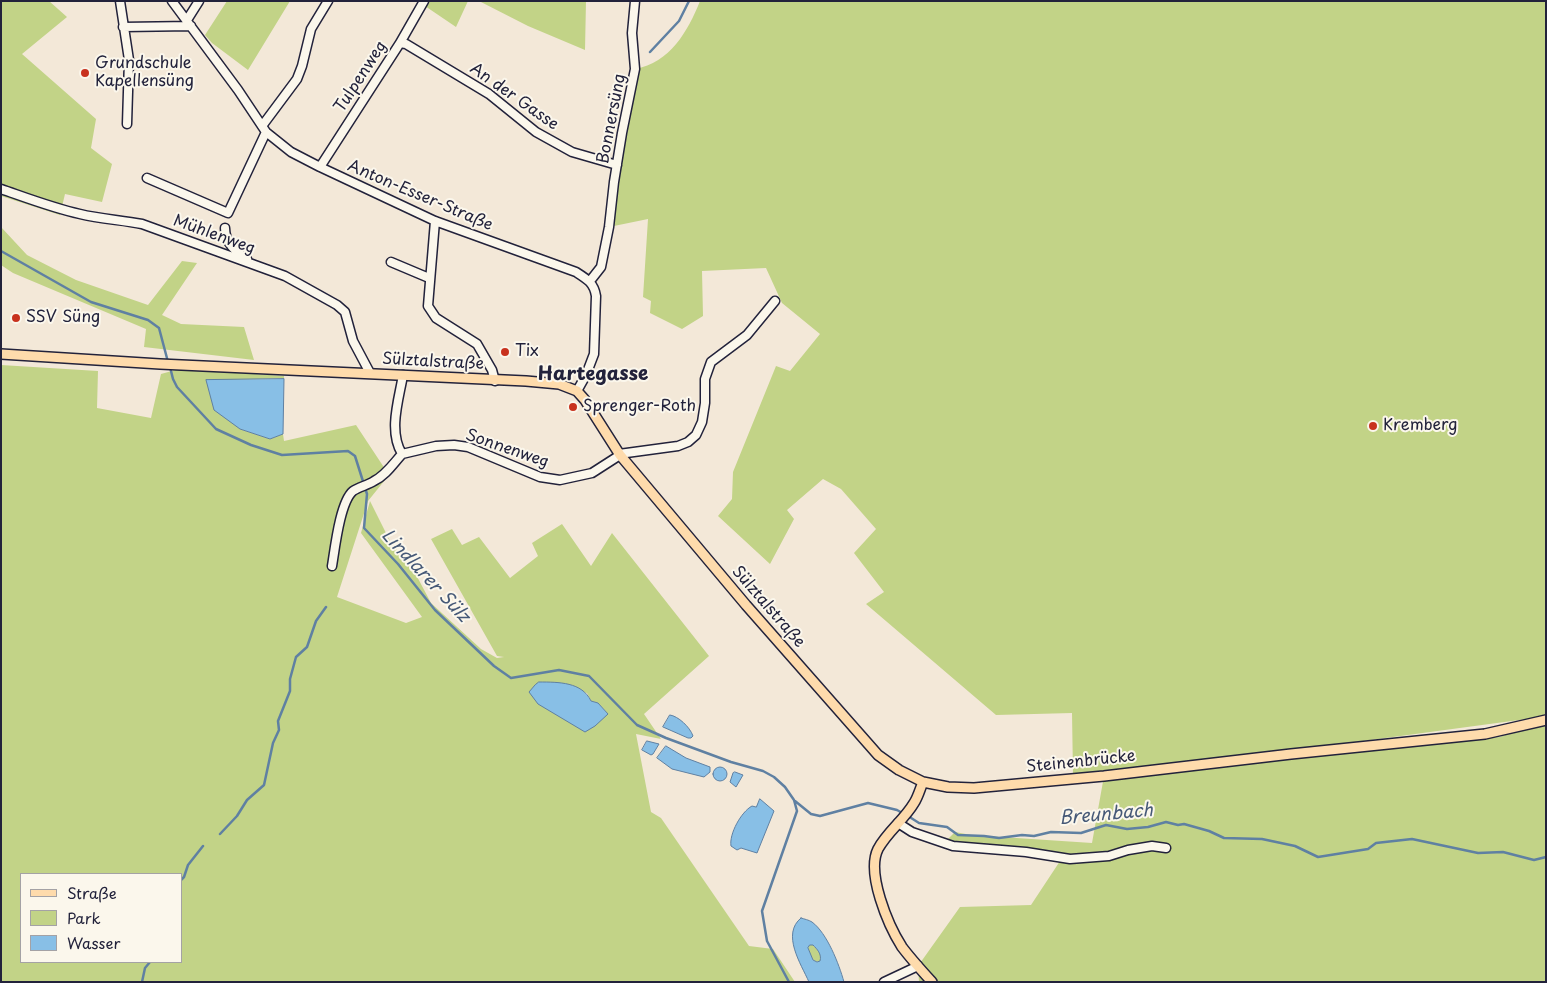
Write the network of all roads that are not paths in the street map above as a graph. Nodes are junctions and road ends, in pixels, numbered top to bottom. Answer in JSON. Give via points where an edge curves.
{"nodes":[{"id":1,"x":120,"y":1,"type":"edge"},
{"id":2,"x":172,"y":1,"type":"edge"},
{"id":3,"x":198,"y":1,"type":"edge"},
{"id":4,"x":328,"y":1,"type":"edge"},
{"id":5,"x":424,"y":1,"type":"edge"},
{"id":6,"x":635,"y":1,"type":"edge"},
{"id":7,"x":189,"y":23,"type":"junction"},
{"id":8,"x":123,"y":27,"type":"junction"},
{"id":9,"x":400,"y":43,"type":"junction"},
{"id":10,"x":127,"y":124,"type":"dead end"},
{"id":11,"x":264,"y":129,"type":"junction"},
{"id":12,"x":617,"y":165,"type":"junction"},
{"id":13,"x":320,"y":167,"type":"junction"},
{"id":14,"x":147,"y":178,"type":"dead end"},
{"id":15,"x":1,"y":189,"type":"edge"},
{"id":16,"x":435,"y":221,"type":"junction"},
{"id":17,"x":224,"y":228,"type":"dead end"},
{"id":18,"x":391,"y":262,"type":"dead end"},
{"id":19,"x":252,"y":264,"type":"junction"},
{"id":20,"x":429,"y":278,"type":"junction"},
{"id":21,"x":590,"y":281,"type":"junction"},
{"id":22,"x":775,"y":302,"type":"dead end"},
{"id":23,"x":1,"y":354,"type":"edge"},
{"id":24,"x":370,"y":373,"type":"junction"},
{"id":25,"x":403,"y":375,"type":"junction"},
{"id":26,"x":495,"y":381,"type":"junction"},
{"id":27,"x":577,"y":391,"type":"junction"},
{"id":28,"x":402,"y":454,"type":"junction"},
{"id":29,"x":619,"y":454,"type":"junction"},
{"id":30,"x":332,"y":566,"type":"dead end"},
{"id":31,"x":1546,"y":720,"type":"edge"},
{"id":32,"x":923,"y":782,"type":"junction"},
{"id":33,"x":900,"y":821,"type":"junction"},
{"id":34,"x":1166,"y":848,"type":"dead end"},
{"id":35,"x":918,"y":966,"type":"junction"},
{"id":36,"x":884,"y":982,"type":"edge"},
{"id":37,"x":932,"y":982,"type":"edge"}],
"edges":[{"from":1,"to":8,"type":"street"},
{"from":2,"to":7,"type":"street","name":"Anton-Esser-Straße"},
{"from":3,"to":7,"type":"street"},
{"from":4,"to":11,"type":"street","via":[[311,29],[297,79]]},
{"from":5,"to":9,"type":"street","name":"Tulpenweg"},
{"from":6,"to":12,"type":"street","name":"Bonnersüng","via":[[632,33],[636,69]]},
{"from":7,"to":8,"type":"street"},
{"from":7,"to":11,"type":"street","name":"Anton-Esser-Straße"},
{"from":8,"to":10,"type":"street","via":[[129,60]]},
{"from":9,"to":12,"type":"street","name":"An der Gasse","via":[[489,94],[536,132],[572,152]]},
{"from":9,"to":13,"type":"street","name":"Tulpenweg"},
{"from":11,"to":13,"type":"street","name":"Anton-Esser-Straße","via":[[291,152]]},
{"from":11,"to":14,"type":"street","via":[[228,213]]},
{"from":12,"to":21,"type":"street","name":"Bonnersüng","via":[[601,267]]},
{"from":13,"to":16,"type":"street","name":"Anton-Esser-Straße"},
{"from":15,"to":19,"type":"street","name":"Mühlenweg","via":[[67,211],[142,224]]},
{"from":16,"to":20,"type":"street"},
{"from":16,"to":21,"type":"street","name":"Anton-Esser-Straße","via":[[576,272]]},
{"from":17,"to":19,"type":"street","via":[[230,245]]},
{"from":18,"to":20,"type":"street"},
{"from":19,"to":24,"type":"street","name":"Mühlenweg","via":[[285,276],[345,312],[353,341]]},
{"from":20,"to":26,"type":"street","via":[[428,306],[436,318],[478,344]]},
{"from":21,"to":27,"type":"street","via":[[596,296],[594,354]]},
{"from":22,"to":29,"type":"street","via":[[746,335],[711,362],[705,379],[702,422],[696,435],[678,446]]},
{"from":23,"to":24,"type":"main road","name":"Sülztalstraße"},
{"from":24,"to":25,"type":"main road","name":"Sülztalstraße"},
{"from":25,"to":26,"type":"main road","name":"Sülztalstraße"},
{"from":25,"to":28,"type":"street","via":[[394,427],[397,446]]},
{"from":26,"to":27,"type":"main road","name":"Sülztalstraße","via":[[559,384]]},
{"from":27,"to":29,"type":"main road","name":"Sülztalstraße"},
{"from":28,"to":29,"type":"street","name":"Sonnenweg","via":[[436,446],[468,447],[540,478],[560,480],[592,473]]},
{"from":28,"to":30,"type":"street","via":[[384,475],[353,491],[347,498]]},
{"from":29,"to":32,"type":"main road","name":"Sülztalstraße","via":[[861,736],[899,770]]},
{"from":31,"to":32,"type":"main road","name":"Steinenbrücke","via":[[1485,734],[1104,776],[974,788],[948,788]]},
{"from":32,"to":33,"type":"main road","via":[[914,803]]},
{"from":33,"to":34,"type":"street","via":[[912,832],[953,846],[1070,859],[1109,856],[1152,846]]},
{"from":33,"to":35,"type":"main road","via":[[874,858],[876,880],[890,924]]},
{"from":35,"to":36,"type":"street"},
{"from":35,"to":37,"type":"main road"}]}
